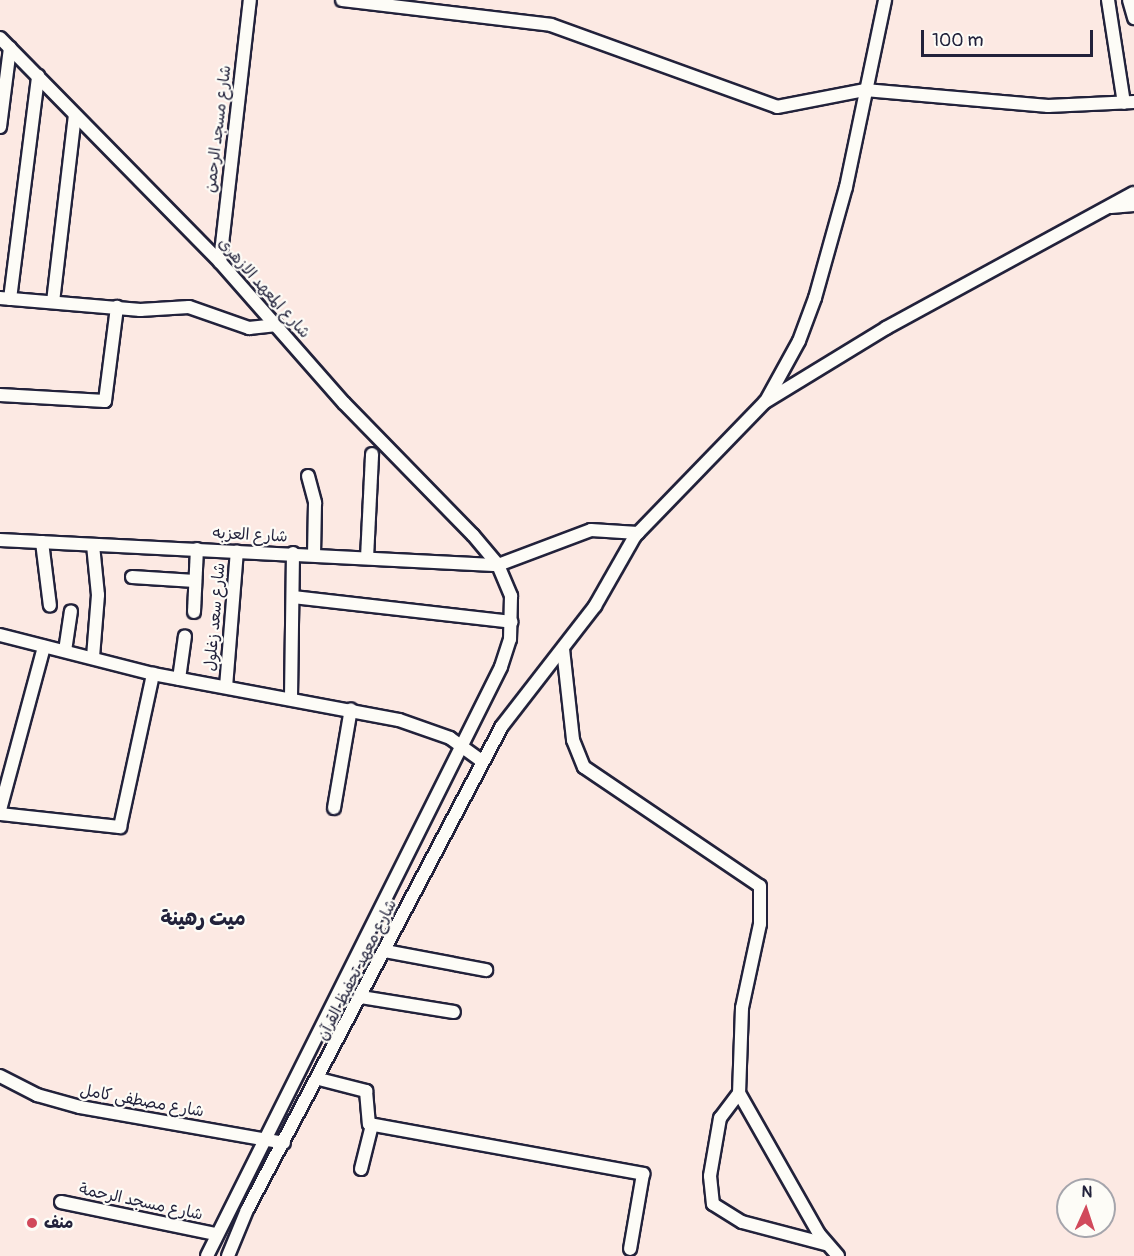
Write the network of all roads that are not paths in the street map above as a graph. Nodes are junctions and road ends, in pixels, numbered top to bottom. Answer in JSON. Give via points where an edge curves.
{"nodes":[{"id":1,"x":250,"y":0,"type":"edge"},
{"id":2,"x":342,"y":0,"type":"edge"},
{"id":3,"x":885,"y":0,"type":"edge"},
{"id":4,"x":1108,"y":0,"type":"edge"},
{"id":5,"x":1129,"y":0,"type":"edge"},
{"id":6,"x":1134,"y":18,"type":"edge"},
{"id":7,"x":0,"y":38,"type":"edge"},
{"id":8,"x":10,"y":48,"type":"junction"},
{"id":9,"x":38,"y":76,"type":"junction"},
{"id":10,"x":865,"y":90,"type":"junction"},
{"id":11,"x":1129,"y":102,"type":"edge"},
{"id":12,"x":75,"y":115,"type":"junction"},
{"id":13,"x":0,"y":128,"type":"edge"},
{"id":14,"x":1134,"y":193,"type":"edge"},
{"id":15,"x":1134,"y":205,"type":"edge"},
{"id":16,"x":1107,"y":207,"type":"junction"},
{"id":17,"x":220,"y":262,"type":"junction"},
{"id":18,"x":5,"y":298,"type":"edge"},
{"id":19,"x":53,"y":302,"type":"junction"},
{"id":20,"x":117,"y":308,"type":"junction"},
{"id":21,"x":277,"y":325,"type":"junction"},
{"id":22,"x":0,"y":395,"type":"edge"},
{"id":23,"x":765,"y":402,"type":"junction"},
{"id":24,"x":372,"y":454,"type":"dead end"},
{"id":25,"x":309,"y":476,"type":"dead end"},
{"id":26,"x":638,"y":533,"type":"junction"},
{"id":27,"x":0,"y":540,"type":"edge"},
{"id":28,"x":42,"y":542,"type":"junction"},
{"id":29,"x":93,"y":545,"type":"junction"},
{"id":30,"x":197,"y":549,"type":"junction"},
{"id":31,"x":237,"y":551,"type":"junction"},
{"id":32,"x":293,"y":554,"type":"junction"},
{"id":33,"x":314,"y":555,"type":"junction"},
{"id":34,"x":367,"y":558,"type":"junction"},
{"id":35,"x":498,"y":565,"type":"junction"},
{"id":36,"x":132,"y":577,"type":"dead end"},
{"id":37,"x":195,"y":581,"type":"junction"},
{"id":38,"x":293,"y":597,"type":"junction"},
{"id":39,"x":50,"y":606,"type":"dead end"},
{"id":40,"x":71,"y":611,"type":"dead end"},
{"id":41,"x":194,"y":612,"type":"dead end"},
{"id":42,"x":512,"y":622,"type":"junction"},
{"id":43,"x":0,"y":635,"type":"edge"},
{"id":44,"x":184,"y":636,"type":"dead end"},
{"id":45,"x":44,"y":647,"type":"junction"},
{"id":46,"x":563,"y":649,"type":"junction"},
{"id":47,"x":65,"y":651,"type":"junction"},
{"id":48,"x":93,"y":657,"type":"junction"},
{"id":49,"x":153,"y":674,"type":"junction"},
{"id":50,"x":179,"y":678,"type":"junction"},
{"id":51,"x":226,"y":687,"type":"junction"},
{"id":52,"x":291,"y":697,"type":"junction"},
{"id":53,"x":351,"y":709,"type":"junction"},
{"id":54,"x":463,"y":745,"type":"junction"},
{"id":55,"x":482,"y":761,"type":"junction"},
{"id":56,"x":334,"y":808,"type":"dead end"},
{"id":57,"x":0,"y":810,"type":"edge"},
{"id":58,"x":0,"y":814,"type":"edge"},
{"id":59,"x":385,"y":951,"type":"junction"},
{"id":60,"x":486,"y":969,"type":"dead end"},
{"id":61,"x":361,"y":997,"type":"junction"},
{"id":62,"x":454,"y":1012,"type":"dead end"},
{"id":63,"x":0,"y":1076,"type":"edge"},
{"id":64,"x":319,"y":1079,"type":"junction"},
{"id":65,"x":739,"y":1093,"type":"junction"},
{"id":66,"x":372,"y":1125,"type":"junction"},
{"id":67,"x":263,"y":1139,"type":"junction"},
{"id":68,"x":284,"y":1143,"type":"junction"},
{"id":69,"x":361,"y":1169,"type":"dead end"},
{"id":70,"x":61,"y":1202,"type":"dead end"},
{"id":71,"x":215,"y":1234,"type":"junction"},
{"id":72,"x":826,"y":1244,"type":"junction"},
{"id":73,"x":630,"y":1249,"type":"dead end"},
{"id":74,"x":207,"y":1256,"type":"edge"},
{"id":75,"x":228,"y":1256,"type":"edge"},
{"id":76,"x":838,"y":1256,"type":"edge"}],
"edges":[{"from":1,"to":17,"type":"street","name":"شارع مسجد الرحمن"},
{"from":2,"to":10,"type":"street","via":[[551,25],[777,107]]},
{"from":3,"to":10,"type":"street"},
{"from":4,"to":11,"type":"street"},
{"from":5,"to":6,"type":"street"},
{"from":7,"to":8,"type":"street","name":"شارع المعهد الازهرى"},
{"from":8,"to":9,"type":"street","name":"شارع المعهد الازهرى"},
{"from":8,"to":13,"type":"street"},
{"from":9,"to":12,"type":"street","name":"شارع المعهد الازهرى"},
{"from":9,"to":18,"type":"street"},
{"from":10,"to":11,"type":"street","via":[[1048,106]]},
{"from":10,"to":23,"type":"street","via":[[846,187],[815,298],[799,341]]},
{"from":12,"to":17,"type":"street","name":"شارع المعهد الازهرى"},
{"from":12,"to":19,"type":"street"},
{"from":14,"to":16,"type":"street"},
{"from":15,"to":16,"type":"street"},
{"from":16,"to":23,"type":"street","via":[[886,328]]},
{"from":17,"to":21,"type":"street","name":"شارع المعهد الازهرى"},
{"from":18,"to":19,"type":"street"},
{"from":19,"to":20,"type":"street"},
{"from":20,"to":21,"type":"street","via":[[189,307],[249,328]]},
{"from":20,"to":22,"type":"street","via":[[105,401]]},
{"from":21,"to":35,"type":"street","name":"شارع المعهد الازهرى"},
{"from":23,"to":26,"type":"street","name":"شارع معهد تحفيظ القرآن"},
{"from":24,"to":34,"type":"street"},
{"from":25,"to":33,"type":"street","via":[[315,503]]},
{"from":26,"to":35,"type":"street","via":[[591,530]]},
{"from":26,"to":46,"type":"street","name":"شارع معهد تحفيظ القرآن","via":[[622,566]]},
{"from":27,"to":28,"type":"street","name":"شارع العزبه"},
{"from":28,"to":29,"type":"street","name":"شارع العزبه"},
{"from":28,"to":39,"type":"street"},
{"from":29,"to":30,"type":"street","name":"شارع العزبه"},
{"from":29,"to":48,"type":"street","via":[[98,595]]},
{"from":30,"to":31,"type":"street","name":"شارع العزبه"},
{"from":30,"to":37,"type":"street"},
{"from":31,"to":32,"type":"street","name":"شارع العزبه"},
{"from":31,"to":51,"type":"street","name":"شارع سعد زغلول"},
{"from":32,"to":33,"type":"street","name":"شارع العزبه"},
{"from":32,"to":38,"type":"street"},
{"from":33,"to":34,"type":"street","name":"شارع العزبه"},
{"from":34,"to":35,"type":"street","name":"شارع العزبه"},
{"from":35,"to":42,"type":"street","name":"شارع المعهد الازهرى","via":[[511,596]]},
{"from":36,"to":37,"type":"street"},
{"from":37,"to":41,"type":"street"},
{"from":38,"to":42,"type":"street"},
{"from":38,"to":52,"type":"street"},
{"from":40,"to":47,"type":"street"},
{"from":42,"to":54,"type":"street","name":"شارع المعهد الازهرى","via":[[501,667]]},
{"from":43,"to":45,"type":"street"},
{"from":44,"to":50,"type":"street"},
{"from":45,"to":47,"type":"street"},
{"from":45,"to":57,"type":"street"},
{"from":46,"to":55,"type":"street","name":"شارع معهد تحفيظ القرآن","via":[[519,700]]},
{"from":46,"to":65,"type":"street","via":[[573,740],[584,767],[760,886],[760,924],[742,1008]]},
{"from":47,"to":48,"type":"street"},
{"from":48,"to":49,"type":"street"},
{"from":49,"to":50,"type":"street"},
{"from":49,"to":58,"type":"street","via":[[120,827]]},
{"from":50,"to":51,"type":"street"},
{"from":51,"to":52,"type":"street"},
{"from":52,"to":53,"type":"street"},
{"from":53,"to":54,"type":"street"},
{"from":53,"to":56,"type":"street"},
{"from":54,"to":55,"type":"street"},
{"from":54,"to":67,"type":"street","name":"شارع المعهد الازهرى"},
{"from":55,"to":59,"type":"street","name":"شارع معهد تحفيظ القرآن"},
{"from":59,"to":60,"type":"street"},
{"from":59,"to":61,"type":"street","name":"شارع معهد تحفيظ القرآن"},
{"from":61,"to":62,"type":"street"},
{"from":61,"to":64,"type":"street","name":"شارع معهد تحفيظ القرآن"},
{"from":63,"to":67,"type":"street","name":"شارع مصطفى كامل","via":[[37,1095],[80,1107]]},
{"from":64,"to":66,"type":"street","via":[[366,1091],[367,1124]]},
{"from":64,"to":68,"type":"street","name":"شارع معهد تحفيظ القرآن"},
{"from":65,"to":72,"type":"street"},
{"from":65,"to":72,"type":"street","via":[[720,1118],[710,1186],[713,1204],[742,1222]]},
{"from":66,"to":69,"type":"street"},
{"from":66,"to":73,"type":"street","via":[[643,1174]]},
{"from":67,"to":68,"type":"street","name":"شارع مصطفى كامل"},
{"from":67,"to":71,"type":"street","name":"شارع المعهد الازهرى"},
{"from":68,"to":75,"type":"street","name":"شارع معهد تحفيظ القرآن"},
{"from":70,"to":71,"type":"street","name":"شارع مسجد الرحمة"},
{"from":71,"to":74,"type":"street","name":"شارع المعهد الازهرى"},
{"from":72,"to":76,"type":"street"}]}
